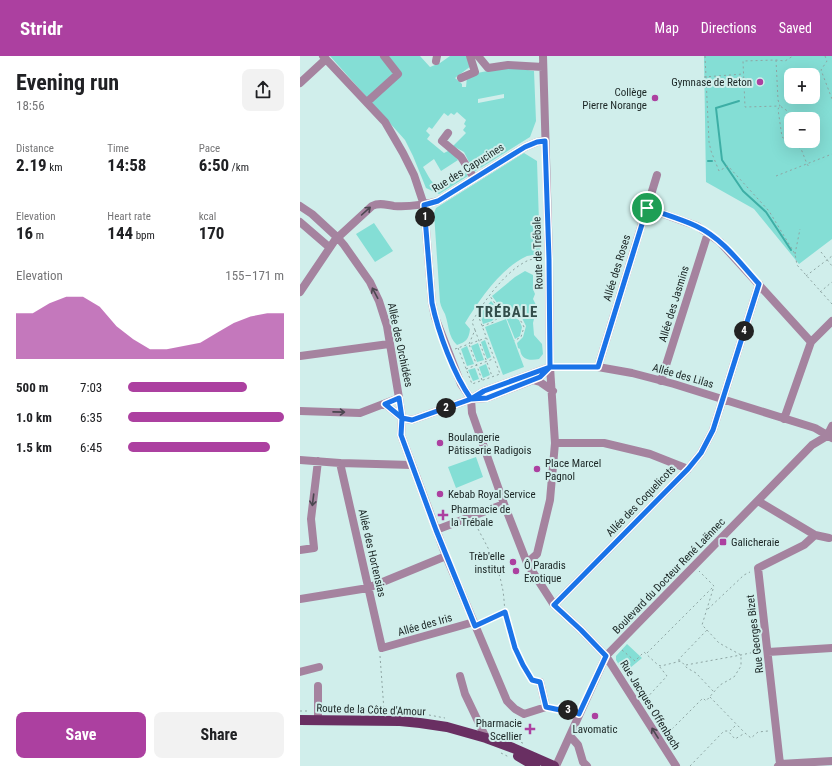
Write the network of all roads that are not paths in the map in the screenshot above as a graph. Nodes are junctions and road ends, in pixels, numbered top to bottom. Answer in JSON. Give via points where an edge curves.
{"nodes":[{"id":1,"x":384,"y":56,"type":"edge"},
{"id":2,"x":470,"y":56,"type":"edge"},
{"id":3,"x":478,"y":56,"type":"edge"},
{"id":4,"x":543,"y":56,"type":"edge"},
{"id":5,"x":325,"y":57,"type":"edge"},
{"id":6,"x":543,"y":67,"type":"junction"},
{"id":7,"x":488,"y":68,"type":"junction"},
{"id":8,"x":475,"y":72,"type":"junction"},
{"id":9,"x":461,"y":78,"type":"dead end"},
{"id":10,"x":300,"y":83,"type":"edge"},
{"id":11,"x":367,"y":102,"type":"junction"},
{"id":12,"x":448,"y":133,"type":"dead end"},
{"id":13,"x":545,"y":141,"type":"junction"},
{"id":14,"x":657,"y":175,"type":"dead end"},
{"id":15,"x":474,"y":178,"type":"junction"},
{"id":16,"x":424,"y":205,"type":"junction"},
{"id":17,"x":300,"y":206,"type":"edge"},
{"id":18,"x":647,"y":208,"type":"junction"},
{"id":19,"x":300,"y":222,"type":"edge"},
{"id":20,"x":708,"y":233,"type":"junction"},
{"id":21,"x":338,"y":238,"type":"junction"},
{"id":22,"x":329,"y":247,"type":"junction"},
{"id":23,"x":759,"y":284,"type":"junction"},
{"id":24,"x":300,"y":292,"type":"edge"},
{"id":25,"x":832,"y":320,"type":"edge"},
{"id":26,"x":811,"y":342,"type":"junction"},
{"id":27,"x":389,"y":344,"type":"junction"},
{"id":28,"x":300,"y":356,"type":"edge"},
{"id":29,"x":550,"y":367,"type":"junction"},
{"id":30,"x":598,"y":367,"type":"junction"},
{"id":31,"x":533,"y":380,"type":"junction"},
{"id":32,"x":661,"y":381,"type":"junction"},
{"id":33,"x":553,"y":391,"type":"junction"},
{"id":34,"x":399,"y":398,"type":"junction"},
{"id":35,"x":471,"y":399,"type":"junction"},
{"id":36,"x":723,"y":400,"type":"junction"},
{"id":37,"x":385,"y":404,"type":"junction"},
{"id":38,"x":300,"y":411,"type":"edge"},
{"id":39,"x":402,"y":418,"type":"junction"},
{"id":40,"x":784,"y":419,"type":"junction"},
{"id":41,"x":832,"y":426,"type":"edge"},
{"id":42,"x":829,"y":437,"type":"edge"},
{"id":43,"x":555,"y":443,"type":"junction"},
{"id":44,"x":300,"y":460,"type":"edge"},
{"id":45,"x":318,"y":462,"type":"junction"},
{"id":46,"x":340,"y":463,"type":"junction"},
{"id":47,"x":412,"y":465,"type":"junction"},
{"id":48,"x":688,"y":469,"type":"junction"},
{"id":49,"x":758,"y":501,"type":"junction"},
{"id":50,"x":504,"y":504,"type":"junction"},
{"id":51,"x":436,"y":530,"type":"junction"},
{"id":52,"x":815,"y":535,"type":"junction"},
{"id":53,"x":831,"y":539,"type":"edge"},
{"id":54,"x":300,"y":550,"type":"edge"},
{"id":55,"x":446,"y":556,"type":"junction"},
{"id":56,"x":527,"y":563,"type":"junction"},
{"id":57,"x":368,"y":588,"type":"junction"},
{"id":58,"x":300,"y":600,"type":"edge"},
{"id":59,"x":554,"y":605,"type":"junction"},
{"id":60,"x":475,"y":624,"type":"junction"},
{"id":61,"x":382,"y":648,"type":"joint"},
{"id":62,"x":832,"y":648,"type":"edge"},
{"id":63,"x":765,"y":651,"type":"junction"},
{"id":64,"x":606,"y":656,"type":"junction"},
{"id":65,"x":319,"y":667,"type":"dead end"},
{"id":66,"x":300,"y":672,"type":"edge"},
{"id":67,"x":460,"y":676,"type":"dead end"},
{"id":68,"x":540,"y":682,"type":"road end"},
{"id":69,"x":318,"y":686,"type":"dead end"},
{"id":70,"x":318,"y":720,"type":"junction"},
{"id":71,"x":300,"y":721,"type":"edge"},
{"id":72,"x":570,"y":736,"type":"junction"},
{"id":73,"x":486,"y":738,"type":"junction"},
{"id":74,"x":832,"y":761,"type":"edge"},
{"id":75,"x":779,"y":765,"type":"edge"},
{"id":76,"x":535,"y":766,"type":"edge"},
{"id":77,"x":555,"y":766,"type":"edge"},
{"id":78,"x":588,"y":766,"type":"edge"},
{"id":79,"x":676,"y":766,"type":"edge"}],
"edges":[{"from":1,"to":11,"type":"street","via":[[398,74]]},
{"from":2,"to":8,"type":"street"},
{"from":3,"to":7,"type":"street"},
{"from":4,"to":6,"type":"street","name":"Route de Trébale"},
{"from":5,"to":10,"type":"street"},
{"from":5,"to":11,"type":"street"},
{"from":6,"to":7,"type":"street","via":[[508,65]]},
{"from":6,"to":13,"type":"street","name":"Route de Trébale"},
{"from":7,"to":8,"type":"street"},
{"from":8,"to":9,"type":"street"},
{"from":11,"to":16,"type":"street","via":[[385,122],[403,153]]},
{"from":12,"to":15,"type":"street","via":[[442,141],[461,158]]},
{"from":13,"to":15,"type":"street","name":"Rue des Capucines","via":[[525,144]]},
{"from":13,"to":29,"type":"street","name":"Route de Trébale"},
{"from":14,"to":18,"type":"street","name":"Allée des Roses"},
{"from":15,"to":16,"type":"street","name":"Rue des Capucines","via":[[438,201]]},
{"from":21,"to":16,"type":"street","name":"Rue des Capucines","one_way":true,"via":[[376,204]]},
{"from":16,"to":35,"type":"street","via":[[435,317],[461,384]]},
{"from":17,"to":21,"type":"street","name":"Allée des Orchidées"},
{"from":18,"to":20,"type":"street"},
{"from":18,"to":30,"type":"street","name":"Allée des Roses"},
{"from":19,"to":22,"type":"street"},
{"from":20,"to":23,"type":"street","via":[[720,242]]},
{"from":20,"to":32,"type":"street","name":"Allée des Jasmins"},
{"from":21,"to":22,"type":"street","name":"Rue des Capucines"},
{"from":27,"to":21,"type":"street","name":"Allée des Orchidées","one_way":true,"via":[[380,301],[370,282]]},
{"from":22,"to":24,"type":"street","name":"Rue des Capucines"},
{"from":23,"to":26,"type":"street"},
{"from":23,"to":36,"type":"street","name":"Allée des Coquelicots"},
{"from":25,"to":26,"type":"street"},
{"from":26,"to":40,"type":"street"},
{"from":27,"to":28,"type":"street"},
{"from":27,"to":34,"type":"street","name":"Allée des Orchidées"},
{"from":29,"to":30,"type":"street","name":"Allée des Lilas"},
{"from":29,"to":31,"type":"street"},
{"from":29,"to":33,"type":"street","name":"Route de Trébale"},
{"from":29,"to":35,"type":"street","name":"Allée des Lilas","via":[[484,391]]},
{"from":30,"to":32,"type":"street","name":"Allée des Lilas"},
{"from":31,"to":33,"type":"street"},
{"from":31,"to":35,"type":"street","via":[[487,398]]},
{"from":32,"to":36,"type":"street","name":"Allée des Lilas"},
{"from":33,"to":43,"type":"street","name":"Route de Trébale"},
{"from":34,"to":37,"type":"street"},
{"from":34,"to":39,"type":"street","name":"Allée des Orchidées"},
{"from":35,"to":39,"type":"street","via":[[412,420]]},
{"from":35,"to":50,"type":"street","name":"Rue Jacques Offenbach","via":[[472,413]]},
{"from":36,"to":40,"type":"street","name":"Allée des Lilas"},
{"from":36,"to":48,"type":"street","name":"Allée des Coquelicots","via":[[713,430],[701,453]]},
{"from":38,"to":37,"type":"street","one_way":true,"via":[[360,413]]},
{"from":37,"to":39,"type":"street"},
{"from":39,"to":47,"type":"street","via":[[401,435]]},
{"from":40,"to":42,"type":"street","name":"Allée des Lilas","via":[[815,428]]},
{"from":41,"to":42,"type":"street","name":"Boulevard du Docteur René Laënnec"},
{"from":42,"to":49,"type":"street","name":"Boulevard du Docteur René Laënnec","via":[[812,446]]},
{"from":43,"to":48,"type":"street","via":[[604,443],[650,454]]},
{"from":43,"to":56,"type":"street","name":"Route de Trébale","via":[[550,500],[537,554]]},
{"from":44,"to":45,"type":"street"},
{"from":45,"to":46,"type":"street"},
{"from":45,"to":54,"type":"street","one_way":true,"via":[[311,519],[314,548]]},
{"from":46,"to":47,"type":"street"},
{"from":46,"to":57,"type":"street","name":"Allée des Hortensias"},
{"from":47,"to":51,"type":"street"},
{"from":48,"to":59,"type":"street","name":"Allée des Coquelicots"},
{"from":49,"to":52,"type":"street"},
{"from":49,"to":64,"type":"street","name":"Boulevard du Docteur René Laënnec"},
{"from":50,"to":51,"type":"street"},
{"from":50,"to":56,"type":"street","name":"Rue Jacques Offenbach"},
{"from":51,"to":55,"type":"street"},
{"from":52,"to":53,"type":"street"},
{"from":52,"to":63,"type":"street","name":"Rue Georges Bizet","via":[[804,545],[758,568]]},
{"from":55,"to":57,"type":"street"},
{"from":55,"to":60,"type":"street"},
{"from":56,"to":59,"type":"street","name":"Rue Jacques Offenbach"},
{"from":57,"to":58,"type":"street"},
{"from":57,"to":61,"type":"street","name":"Allée des Hortensias"},
{"from":59,"to":64,"type":"street","name":"Rue Jacques Offenbach"},
{"from":60,"to":61,"type":"street","name":"Allée des Iris"},
{"from":60,"to":68,"type":"street","via":[[507,701],[515,709],[524,714],[546,707]]},
{"from":62,"to":63,"type":"street"},
{"from":63,"to":75,"type":"street","name":"Rue Georges Bizet"},
{"from":64,"to":72,"type":"street","name":"Boulevard du Docteur René Laënnec"},
{"from":79,"to":64,"type":"street","name":"Rue Jacques Offenbach","one_way":true},
{"from":65,"to":66,"type":"street"},
{"from":67,"to":73,"type":"street","via":[[465,694]]},
{"from":69,"to":70,"type":"street"},
{"from":70,"to":71,"type":"main road","name":"Route de la Côte d'Amour"},
{"from":70,"to":73,"type":"main road","name":"Route de la Côte d'Amour","via":[[420,723],[448,727]]},
{"from":71,"to":76,"type":"main road","name":"Route de la Côte d'Amour","via":[[368,726],[418,725],[448,730],[504,748],[517,759]]},
{"from":72,"to":77,"type":"street","name":"Boulevard du Docteur René Laënnec"},
{"from":72,"to":78,"type":"street"},
{"from":73,"to":77,"type":"main road","name":"Route de la Côte d'Amour"},
{"from":74,"to":75,"type":"street"}]}
